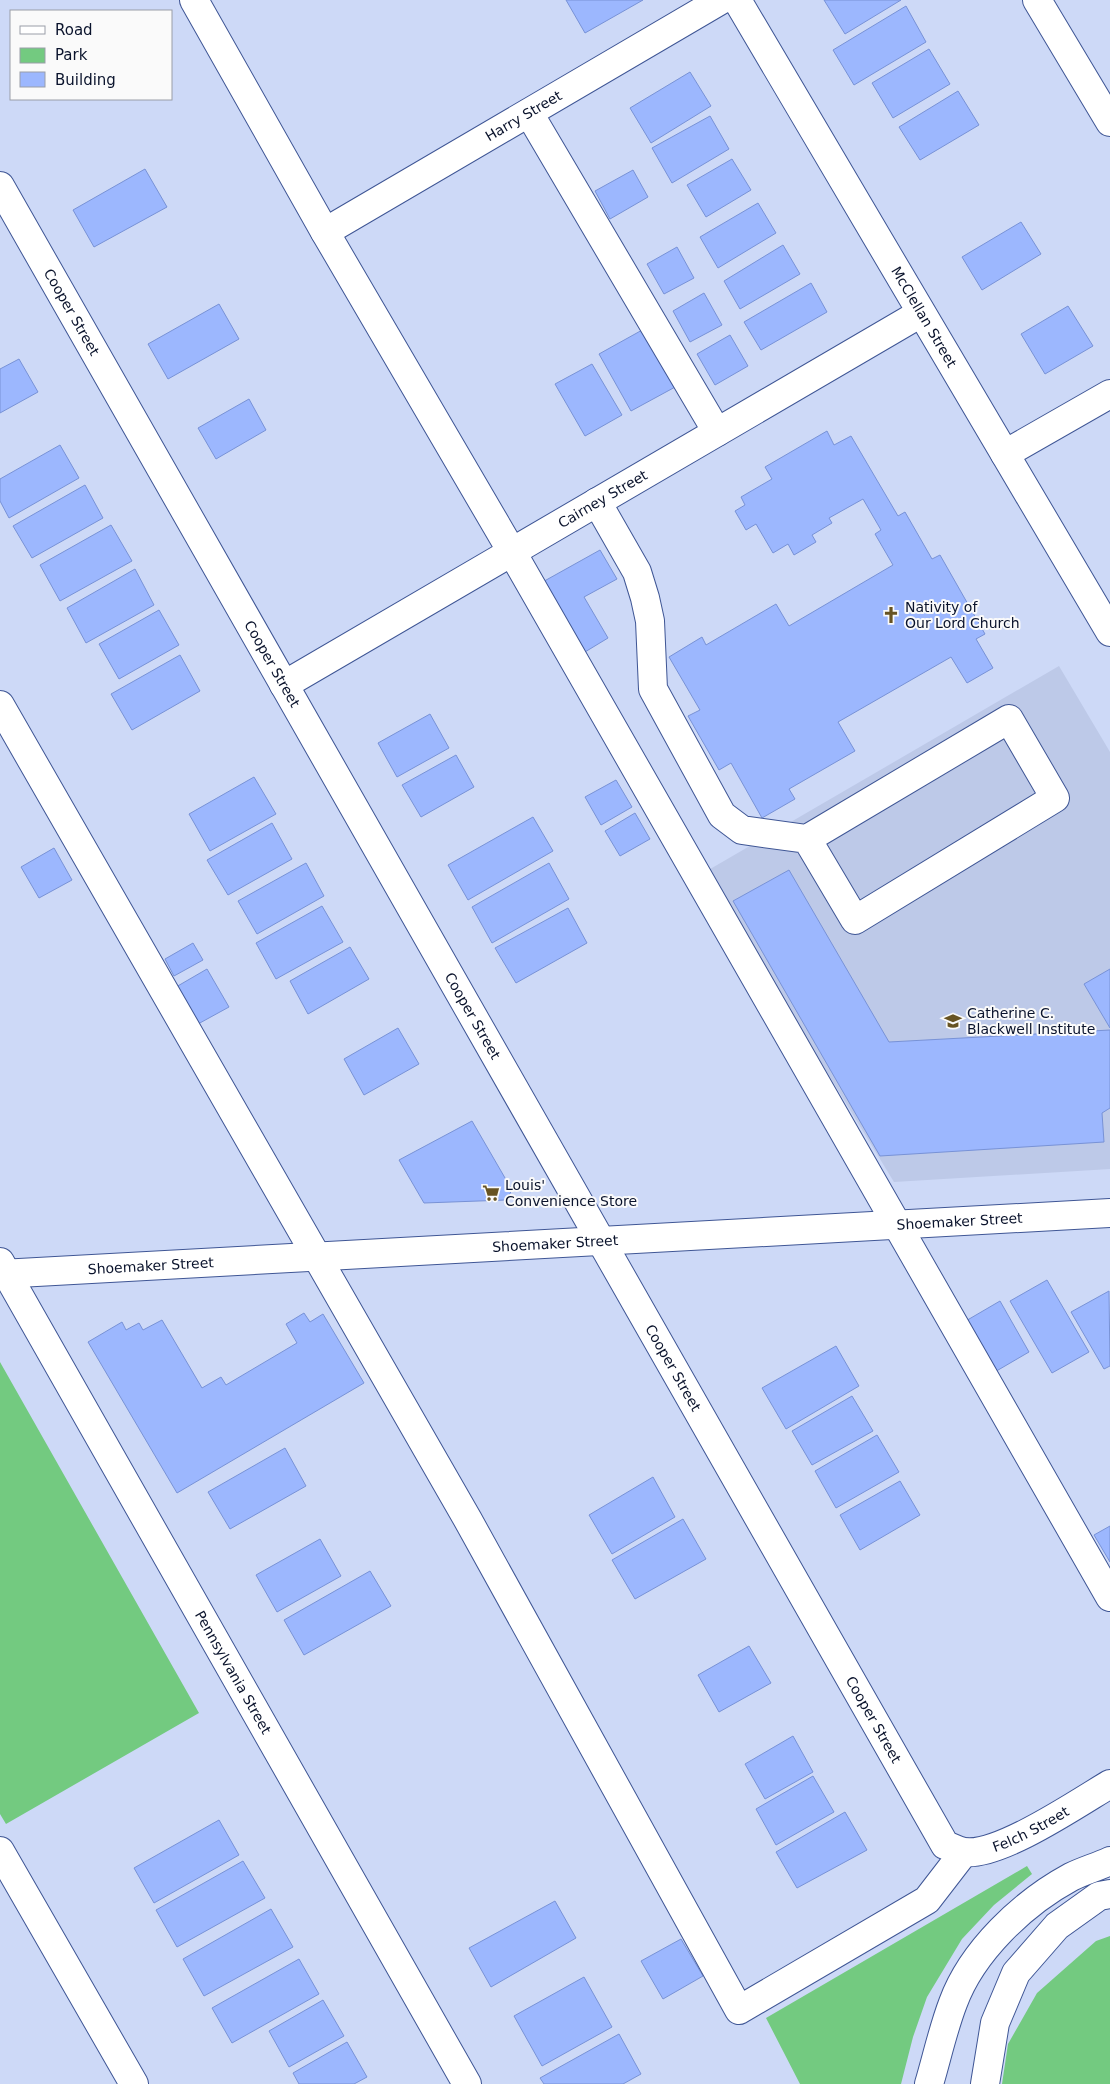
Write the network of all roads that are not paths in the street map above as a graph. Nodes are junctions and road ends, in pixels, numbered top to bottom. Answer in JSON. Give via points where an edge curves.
{"nodes":[{"id":1,"x":194,"y":0,"type":"edge"},
{"id":2,"x":721,"y":0,"type":"edge"},
{"id":3,"x":737,"y":0,"type":"edge"},
{"id":4,"x":1037,"y":0,"type":"edge"},
{"id":5,"x":529,"y":113,"type":"junction"},
{"id":6,"x":1110,"y":122,"type":"edge"},
{"id":7,"x":0,"y":186,"type":"edge"},
{"id":8,"x":325,"y":232,"type":"junction"},
{"id":9,"x":921,"y":312,"type":"junction"},
{"id":10,"x":1110,"y":394,"type":"edge"},
{"id":11,"x":717,"y":432,"type":"junction"},
{"id":12,"x":1005,"y":454,"type":"junction"},
{"id":13,"x":597,"y":502,"type":"junction"},
{"id":14,"x":512,"y":552,"type":"junction"},
{"id":15,"x":1110,"y":632,"type":"edge"},
{"id":16,"x":284,"y":684,"type":"junction"},
{"id":17,"x":0,"y":705,"type":"edge"},
{"id":18,"x":807,"y":839,"type":"junction"},
{"id":19,"x":1110,"y":1213,"type":"edge"},
{"id":20,"x":897,"y":1225,"type":"junction"},
{"id":21,"x":602,"y":1241,"type":"junction"},
{"id":22,"x":316,"y":1257,"type":"junction"},
{"id":23,"x":2,"y":1270,"type":"edge"},
{"id":24,"x":1110,"y":1597,"type":"edge"},
{"id":25,"x":1110,"y":1784,"type":"edge"},
{"id":26,"x":955,"y":1848,"type":"junction"},
{"id":27,"x":0,"y":1851,"type":"edge"},
{"id":28,"x":1110,"y":1861,"type":"edge"},
{"id":29,"x":1110,"y":1894,"type":"edge"},
{"id":30,"x":134,"y":2084,"type":"edge"},
{"id":31,"x":468,"y":2084,"type":"edge"},
{"id":32,"x":929,"y":2084,"type":"edge"},
{"id":33,"x":985,"y":2084,"type":"edge"}],
"edges":[{"from":1,"to":8,"type":"main road"},
{"from":2,"to":5,"type":"main road","name":"Harry Street"},
{"from":3,"to":9,"type":"main road","name":"McClellan Street"},
{"from":4,"to":6,"type":"main road"},
{"from":5,"to":8,"type":"main road","name":"Harry Street"},
{"from":5,"to":11,"type":"main road"},
{"from":7,"to":16,"type":"main road","name":"Cooper Street"},
{"from":8,"to":14,"type":"main road"},
{"from":9,"to":11,"type":"main road","name":"Cairney Street"},
{"from":9,"to":12,"type":"main road","name":"McClellan Street"},
{"from":10,"to":12,"type":"main road"},
{"from":11,"to":13,"type":"main road","name":"Cairney Street"},
{"from":12,"to":15,"type":"main road","name":"McClellan Street"},
{"from":13,"to":14,"type":"main road","name":"Cairney Street"},
{"from":13,"to":18,"type":"main road","via":[[637,572],[645,598],[650,621],[653,689],[722,815],[742,830]]},
{"from":14,"to":16,"type":"main road","name":"Cairney Street"},
{"from":14,"to":20,"type":"main road"},
{"from":16,"to":21,"type":"main road","name":"Cooper Street"},
{"from":17,"to":22,"type":"main road"},
{"from":18,"to":18,"type":"main road","via":[[1009,719],[1055,798],[855,920]]},
{"from":19,"to":20,"type":"main road","name":"Shoemaker Street"},
{"from":20,"to":21,"type":"main road","name":"Shoemaker Street"},
{"from":20,"to":24,"type":"main road"},
{"from":21,"to":22,"type":"main road","name":"Shoemaker Street"},
{"from":21,"to":26,"type":"main road","name":"Cooper Street"},
{"from":22,"to":23,"type":"main road","name":"Shoemaker Street"},
{"from":22,"to":26,"type":"main road","via":[[468,1520],[739,2010],[928,1900]]},
{"from":23,"to":31,"type":"main road","name":"Pennsylvania Street"},
{"from":25,"to":26,"type":"main road","name":"Felch Street","via":[[1018,1836],[988,1849]]},
{"from":27,"to":30,"type":"main road"},
{"from":28,"to":32,"type":"main road","via":[[1072,1877],[1044,1894],[1011,1920],[989,1944],[953,2002]]},
{"from":29,"to":33,"type":"main road","via":[[1099,1896],[1057,1926],[1016,1973],[995,2024]]}]}
